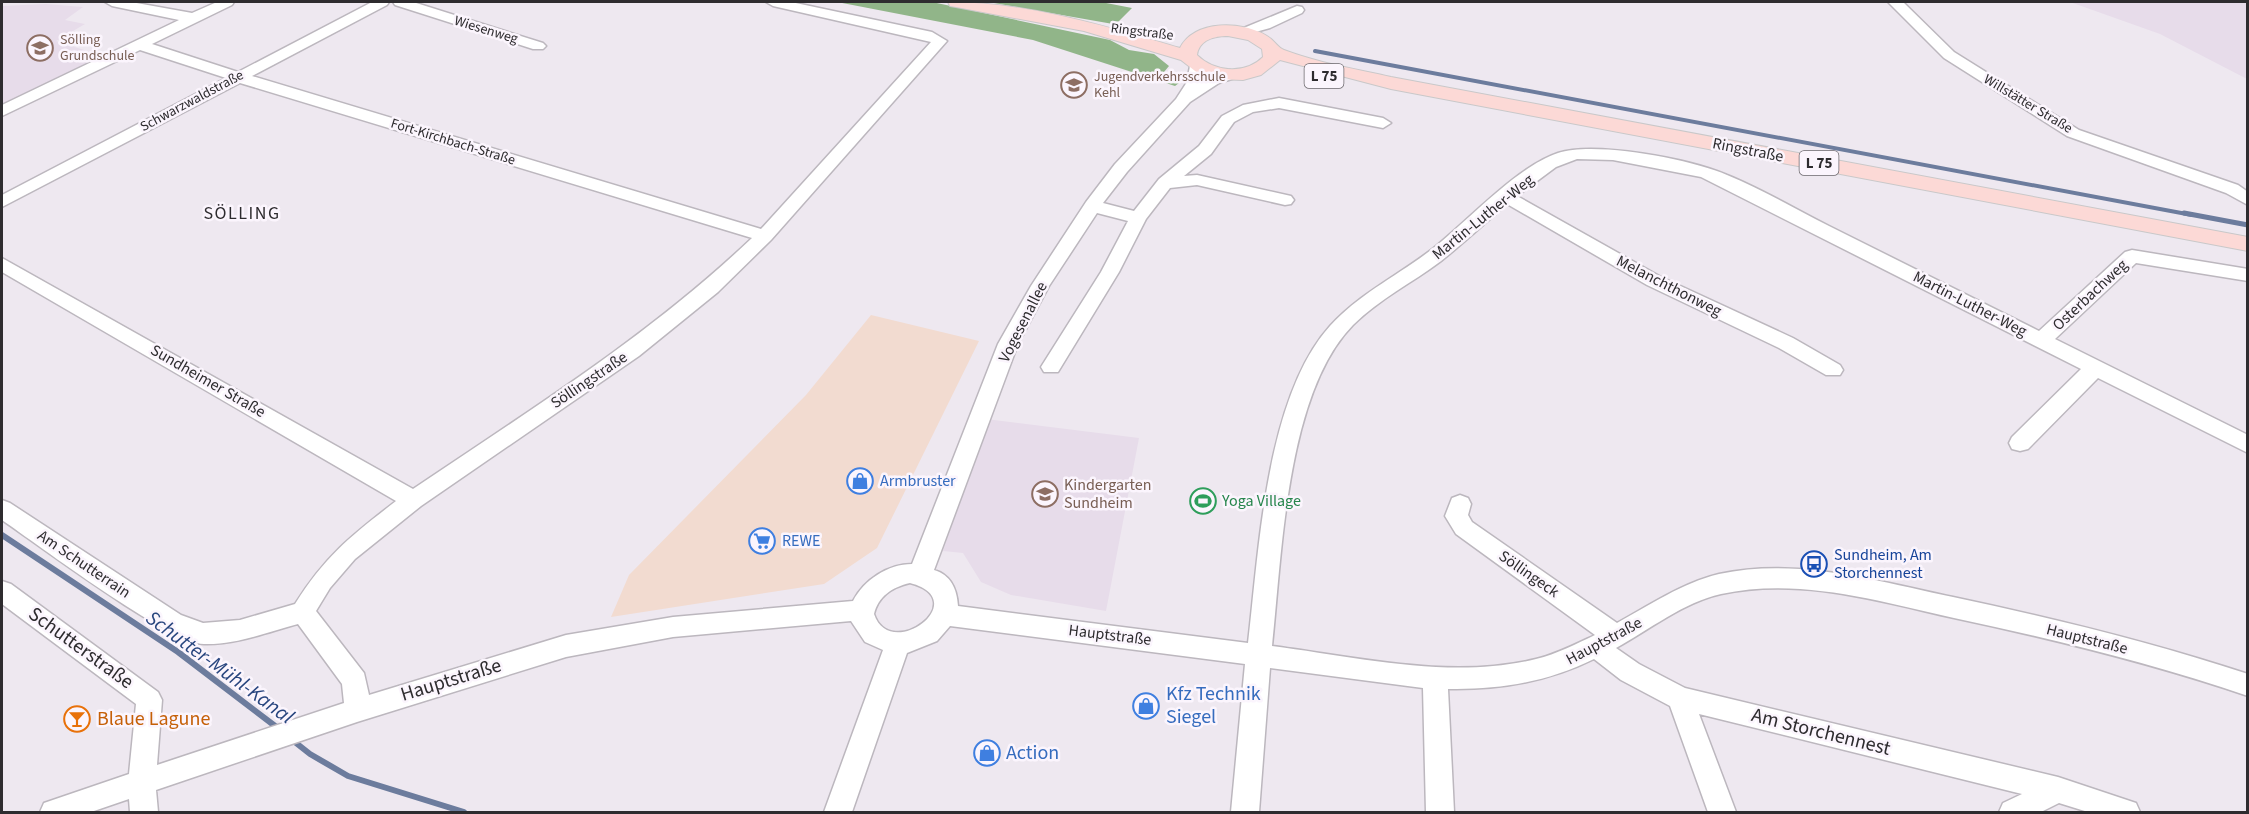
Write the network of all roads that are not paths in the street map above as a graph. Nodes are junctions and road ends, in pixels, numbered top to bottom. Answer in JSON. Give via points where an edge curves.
{"nodes":[{"id":1,"x":112,"y":2,"type":"edge"},
{"id":2,"x":227,"y":2,"type":"edge"},
{"id":3,"x":382,"y":2,"type":"edge"},
{"id":4,"x":400,"y":2,"type":"edge"},
{"id":5,"x":773,"y":2,"type":"edge"},
{"id":6,"x":956,"y":2,"type":"edge"},
{"id":7,"x":1895,"y":2,"type":"edge"},
{"id":8,"x":1303,"y":6,"type":"edge"},
{"id":9,"x":193,"y":18,"type":"junction"},
{"id":10,"x":1087,"y":26,"type":"junction"},
{"id":11,"x":1241,"y":32,"type":"junction"},
{"id":12,"x":1196,"y":39,"type":"junction"},
{"id":13,"x":141,"y":45,"type":"junction"},
{"id":14,"x":538,"y":46,"type":"dead end"},
{"id":15,"x":1269,"y":48,"type":"junction"},
{"id":16,"x":1193,"y":61,"type":"junction"},
{"id":17,"x":1257,"y":70,"type":"junction"},
{"id":18,"x":1230,"y":75,"type":"junction"},
{"id":19,"x":238,"y":77,"type":"junction"},
{"id":20,"x":1391,"y":83,"type":"junction"},
{"id":21,"x":1182,"y":102,"type":"junction"},
{"id":22,"x":2,"y":111,"type":"edge"},
{"id":23,"x":1383,"y":123,"type":"dead end"},
{"id":24,"x":1165,"y":183,"type":"junction"},
{"id":25,"x":1507,"y":197,"type":"junction"},
{"id":26,"x":1285,"y":200,"type":"dead end"},
{"id":27,"x":2247,"y":200,"type":"edge"},
{"id":28,"x":2,"y":202,"type":"edge"},
{"id":29,"x":1092,"y":206,"type":"junction"},
{"id":30,"x":1138,"y":218,"type":"junction"},
{"id":31,"x":765,"y":236,"type":"junction"},
{"id":32,"x":2247,"y":244,"type":"edge"},
{"id":33,"x":2,"y":264,"type":"edge"},
{"id":34,"x":2247,"y":275,"type":"edge"},
{"id":35,"x":2042,"y":340,"type":"junction"},
{"id":36,"x":1051,"y":367,"type":"dead end"},
{"id":37,"x":2096,"y":368,"type":"junction"},
{"id":38,"x":1833,"y":370,"type":"dead end"},
{"id":39,"x":2020,"y":443,"type":"dead end"},
{"id":40,"x":2247,"y":445,"type":"edge"},
{"id":41,"x":413,"y":500,"type":"junction"},
{"id":42,"x":1460,"y":504,"type":"dead end"},
{"id":43,"x":2,"y":508,"type":"edge"},
{"id":44,"x":920,"y":574,"type":"junction"},
{"id":45,"x":2,"y":591,"type":"edge"},
{"id":46,"x":863,"y":610,"type":"junction"},
{"id":47,"x":303,"y":612,"type":"junction"},
{"id":48,"x":945,"y":615,"type":"junction"},
{"id":49,"x":1606,"y":641,"type":"junction"},
{"id":50,"x":898,"y":643,"type":"junction"},
{"id":51,"x":1257,"y":654,"type":"junction"},
{"id":52,"x":1435,"y":678,"type":"junction"},
{"id":53,"x":2247,"y":685,"type":"edge"},
{"id":54,"x":1680,"y":698,"type":"junction"},
{"id":55,"x":357,"y":710,"type":"junction"},
{"id":56,"x":142,"y":784,"type":"junction"},
{"id":57,"x":2058,"y":790,"type":"junction"},
{"id":58,"x":54,"y":813,"type":"edge"},
{"id":59,"x":144,"y":813,"type":"edge"},
{"id":60,"x":838,"y":813,"type":"edge"},
{"id":61,"x":1245,"y":813,"type":"edge"},
{"id":62,"x":1440,"y":813,"type":"edge"},
{"id":63,"x":1722,"y":813,"type":"edge"},
{"id":64,"x":2013,"y":813,"type":"edge"},
{"id":65,"x":2126,"y":813,"type":"edge"}],
"edges":[{"from":1,"to":9,"type":"street"},
{"from":2,"to":9,"type":"street"},
{"from":3,"to":19,"type":"street","name":"Schwarzwaldstraße"},
{"from":4,"to":14,"type":"street","name":"Wiesenweg"},
{"from":5,"to":31,"type":"street","name":"Söllingstraße","via":[[932,36],[940,41]]},
{"from":6,"to":10,"type":"main road","name":"Ringstraße"},
{"from":7,"to":27,"type":"street","name":"Willstätter Straße","via":[[1950,55],[2073,133],[2232,189]]},
{"from":8,"to":11,"type":"street","via":[[1265,26]]},
{"from":8,"to":15,"type":"street"},
{"from":9,"to":13,"type":"street"},
{"from":10,"to":12,"type":"main road","name":"Ringstraße"},
{"from":10,"to":16,"type":"main road","name":"Ringstraße"},
{"from":11,"to":12,"type":"main road","via":[[1212,32]]},
{"from":11,"to":15,"type":"main road","name":"Ringstraße"},
{"from":12,"to":16,"type":"main road","via":[[1190,44]]},
{"from":13,"to":19,"type":"street","name":"Fort-Kirchbach-Straße"},
{"from":13,"to":22,"type":"street"},
{"from":15,"to":17,"type":"main road","via":[[1269,63]]},
{"from":15,"to":20,"type":"main road","name":"Ringstraße","number":"L 75"},
{"from":16,"to":18,"type":"main road","name":"Ringstraße"},
{"from":16,"to":21,"type":"street","name":"Vogesenallee","via":[[1195,82]]},
{"from":17,"to":18,"type":"main road","name":"Ringstraße"},
{"from":17,"to":20,"type":"main road","name":"Ringstraße","number":"L 75"},
{"from":18,"to":21,"type":"street","name":"Vogesenallee","via":[[1206,84]]},
{"from":19,"to":28,"type":"street","name":"Schwarzwaldstraße"},
{"from":19,"to":31,"type":"street","name":"Fort-Kirchbach-Straße"},
{"from":20,"to":32,"type":"main road","name":"Ringstraße","number":"L 75"},
{"from":21,"to":29,"type":"street","name":"Vogesenallee"},
{"from":23,"to":24,"type":"street","via":[[1279,103],[1249,108],[1228,119],[1205,150]]},
{"from":24,"to":26,"type":"street","via":[[1197,180]]},
{"from":24,"to":30,"type":"street"},
{"from":25,"to":35,"type":"street","name":"Martin-Luther-Weg","via":[[1554,161],[1581,154],[1600,153],[1705,173]]},
{"from":25,"to":38,"type":"street","name":"Melanchthonweg","via":[[1654,281],[1786,343]]},
{"from":25,"to":51,"type":"street","name":"Martin-Luther-Weg","via":[[1446,248],[1359,310],[1335,333],[1319,357],[1291,429],[1282,465]]},
{"from":29,"to":30,"type":"street"},
{"from":29,"to":44,"type":"street","name":"Vogesenallee","via":[[1008,344]]},
{"from":30,"to":36,"type":"street"},
{"from":31,"to":41,"type":"street","name":"Söllingstraße","via":[[711,288],[640,345]]},
{"from":33,"to":41,"type":"street","name":"Sundheimer Straße"},
{"from":34,"to":35,"type":"street","name":"Osterbachweg","via":[[2132,256]]},
{"from":35,"to":37,"type":"street","name":"Martin-Luther-Weg"},
{"from":37,"to":39,"type":"street"},
{"from":37,"to":40,"type":"street","name":"Martin-Luther-Weg"},
{"from":41,"to":47,"type":"street","name":"Söllingstraße","via":[[347,552],[322,581]]},
{"from":42,"to":49,"type":"street","name":"Söllingeck","via":[[1456,516],[1464,528]]},
{"from":43,"to":47,"type":"street","name":"Am Schutterrain","via":[[172,622],[202,634],[240,630]]},
{"from":44,"to":46,"type":"street","via":[[888,578],[871,591]]},
{"from":44,"to":48,"type":"street","via":[[934,579],[943,589]]},
{"from":45,"to":56,"type":"street","name":"Schutterstraße","via":[[149,700]]},
{"from":46,"to":50,"type":"street","via":[[872,633]]},
{"from":46,"to":55,"type":"street","name":"Hauptstraße","via":[[739,620],[609,637],[536,654]]},
{"from":47,"to":55,"type":"street","via":[[356,681]]},
{"from":48,"to":50,"type":"street","via":[[923,637]]},
{"from":48,"to":51,"type":"street","name":"Hauptstraße"},
{"from":49,"to":52,"type":"street","name":"Hauptstraße","via":[[1561,664],[1528,673],[1484,680]]},
{"from":49,"to":53,"type":"street","name":"Hauptstraße","via":[[1674,601],[1718,585],[1755,579],[1818,580],[2165,658]]},
{"from":49,"to":54,"type":"street","name":"Am Storchennest","via":[[1645,681]]},
{"from":50,"to":60,"type":"street"},
{"from":51,"to":52,"type":"street","name":"Hauptstraße"},
{"from":51,"to":61,"type":"street","name":"Martin-Luther-Weg"},
{"from":52,"to":62,"type":"street"},
{"from":54,"to":57,"type":"street","name":"Am Storchennest"},
{"from":54,"to":63,"type":"street"},
{"from":55,"to":56,"type":"street","name":"Hauptstraße"},
{"from":56,"to":58,"type":"street","name":"Hauptstraße"},
{"from":56,"to":59,"type":"street"},
{"from":57,"to":64,"type":"street"},
{"from":57,"to":65,"type":"street","name":"Am Storchennest"}]}
